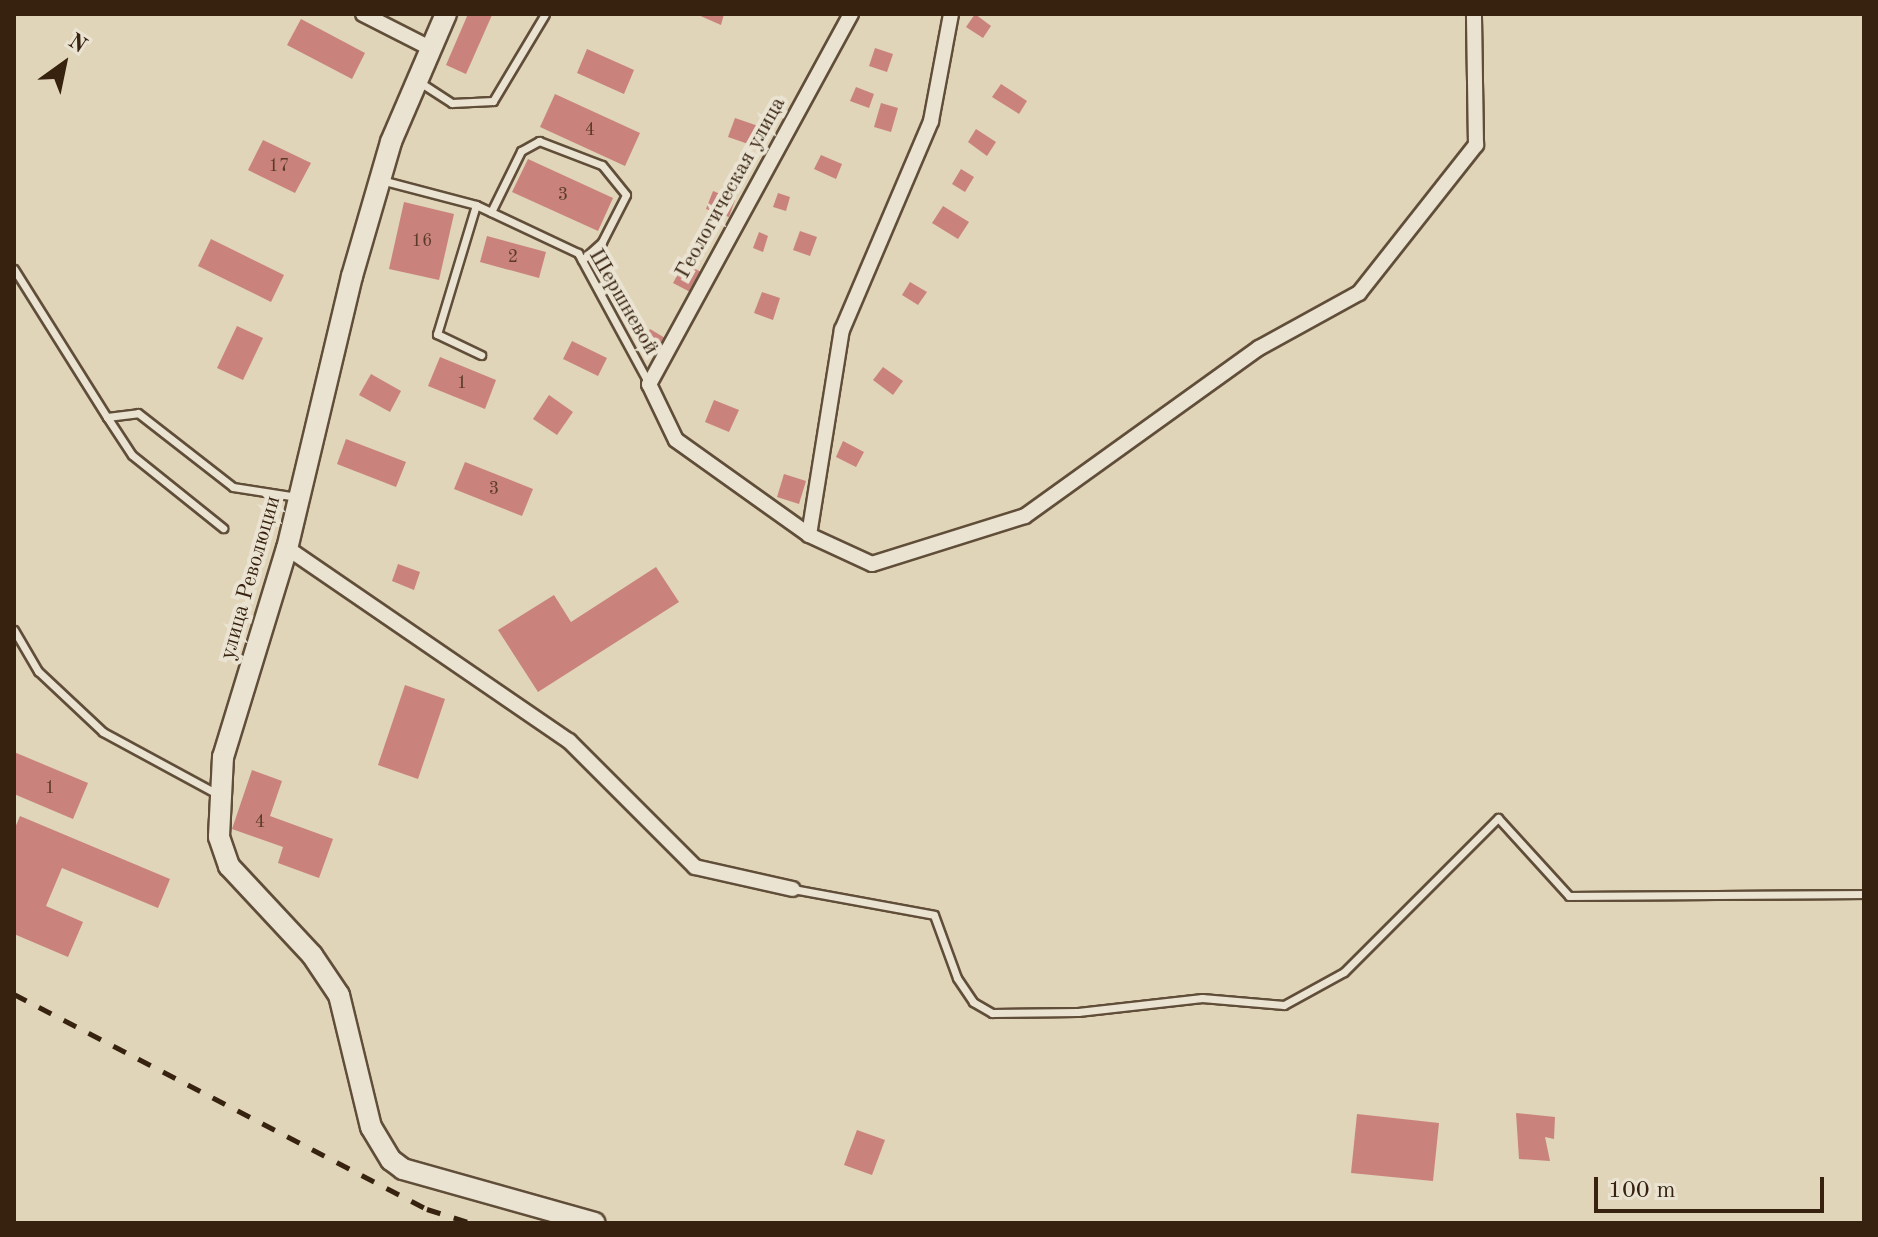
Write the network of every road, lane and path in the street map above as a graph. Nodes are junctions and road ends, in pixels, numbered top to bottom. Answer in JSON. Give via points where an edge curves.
{"nodes":[{"id":1,"x":363,"y":14,"type":"edge"},
{"id":2,"x":446,"y":14,"type":"edge"},
{"id":3,"x":545,"y":14,"type":"edge"},
{"id":4,"x":851,"y":14,"type":"edge"},
{"id":5,"x":951,"y":14,"type":"edge"},
{"id":6,"x":1474,"y":14,"type":"edge"},
{"id":7,"x":430,"y":48,"type":"junction"},
{"id":8,"x":415,"y":80,"type":"junction"},
{"id":9,"x":379,"y":179,"type":"junction"},
{"id":10,"x":476,"y":205,"type":"junction"},
{"id":11,"x":491,"y":212,"type":"junction"},
{"id":12,"x":582,"y":260,"type":"junction"},
{"id":13,"x":14,"y":269,"type":"edge"},
{"id":14,"x":481,"y":355,"type":"dead end"},
{"id":15,"x":649,"y":384,"type":"junction"},
{"id":16,"x":107,"y":417,"type":"junction"},
{"id":17,"x":299,"y":497,"type":"junction"},
{"id":18,"x":223,"y":528,"type":"dead end"},
{"id":19,"x":809,"y":535,"type":"junction"},
{"id":20,"x":287,"y":548,"type":"junction"},
{"id":21,"x":14,"y":630,"type":"edge"},
{"id":22,"x":217,"y":794,"type":"junction"},
{"id":23,"x":793,"y":889,"type":"joint"},
{"id":24,"x":1864,"y":894,"type":"edge"},
{"id":25,"x":595,"y":1223,"type":"edge"}],
"edges":[{"from":1,"to":7,"type":"street"},
{"from":2,"to":7,"type":"street","name":"улица Революции"},
{"from":3,"to":8,"type":"lane","via":[[493,101],[452,103]]},
{"from":4,"to":15,"type":"street","name":"Геологическая улица"},
{"from":5,"to":19,"type":"street","via":[[931,121],[842,330]]},
{"from":6,"to":19,"type":"street","via":[[1476,145],[1359,293],[1259,348],[1025,516],[872,564]]},
{"from":7,"to":8,"type":"street","name":"улица Революции"},
{"from":8,"to":9,"type":"street","name":"улица Революции"},
{"from":9,"to":10,"type":"lane","name":"Шершневой"},
{"from":9,"to":17,"type":"street","name":"улица Революции"},
{"from":10,"to":11,"type":"lane","name":"Шершневой"},
{"from":10,"to":14,"type":"lane","via":[[437,334]]},
{"from":11,"to":12,"type":"lane","name":"Шершневой"},
{"from":11,"to":12,"type":"lane","via":[[521,151],[539,141],[602,165],[626,195],[602,242]]},
{"from":12,"to":15,"type":"lane","name":"Шершневой"},
{"from":13,"to":16,"type":"lane"},
{"from":15,"to":19,"type":"street","via":[[676,440]]},
{"from":16,"to":17,"type":"lane","via":[[138,413],[233,487]]},
{"from":16,"to":18,"type":"lane","via":[[132,455]]},
{"from":17,"to":20,"type":"street","name":"улица Революции"},
{"from":20,"to":22,"type":"street","name":"улица Революции"},
{"from":20,"to":23,"type":"street","via":[[569,741],[695,867]]},
{"from":21,"to":22,"type":"lane","via":[[38,671],[103,732]]},
{"from":22,"to":25,"type":"street","name":"улица Революции","via":[[219,837],[229,866],[312,955],[339,995],[380,1149],[403,1169]]},
{"from":23,"to":24,"type":"lane","via":[[934,915],[957,978],[973,1002],[992,1013],[1078,1012],[1202,998],[1284,1005],[1344,972],[1498,818],[1569,896]]}]}
